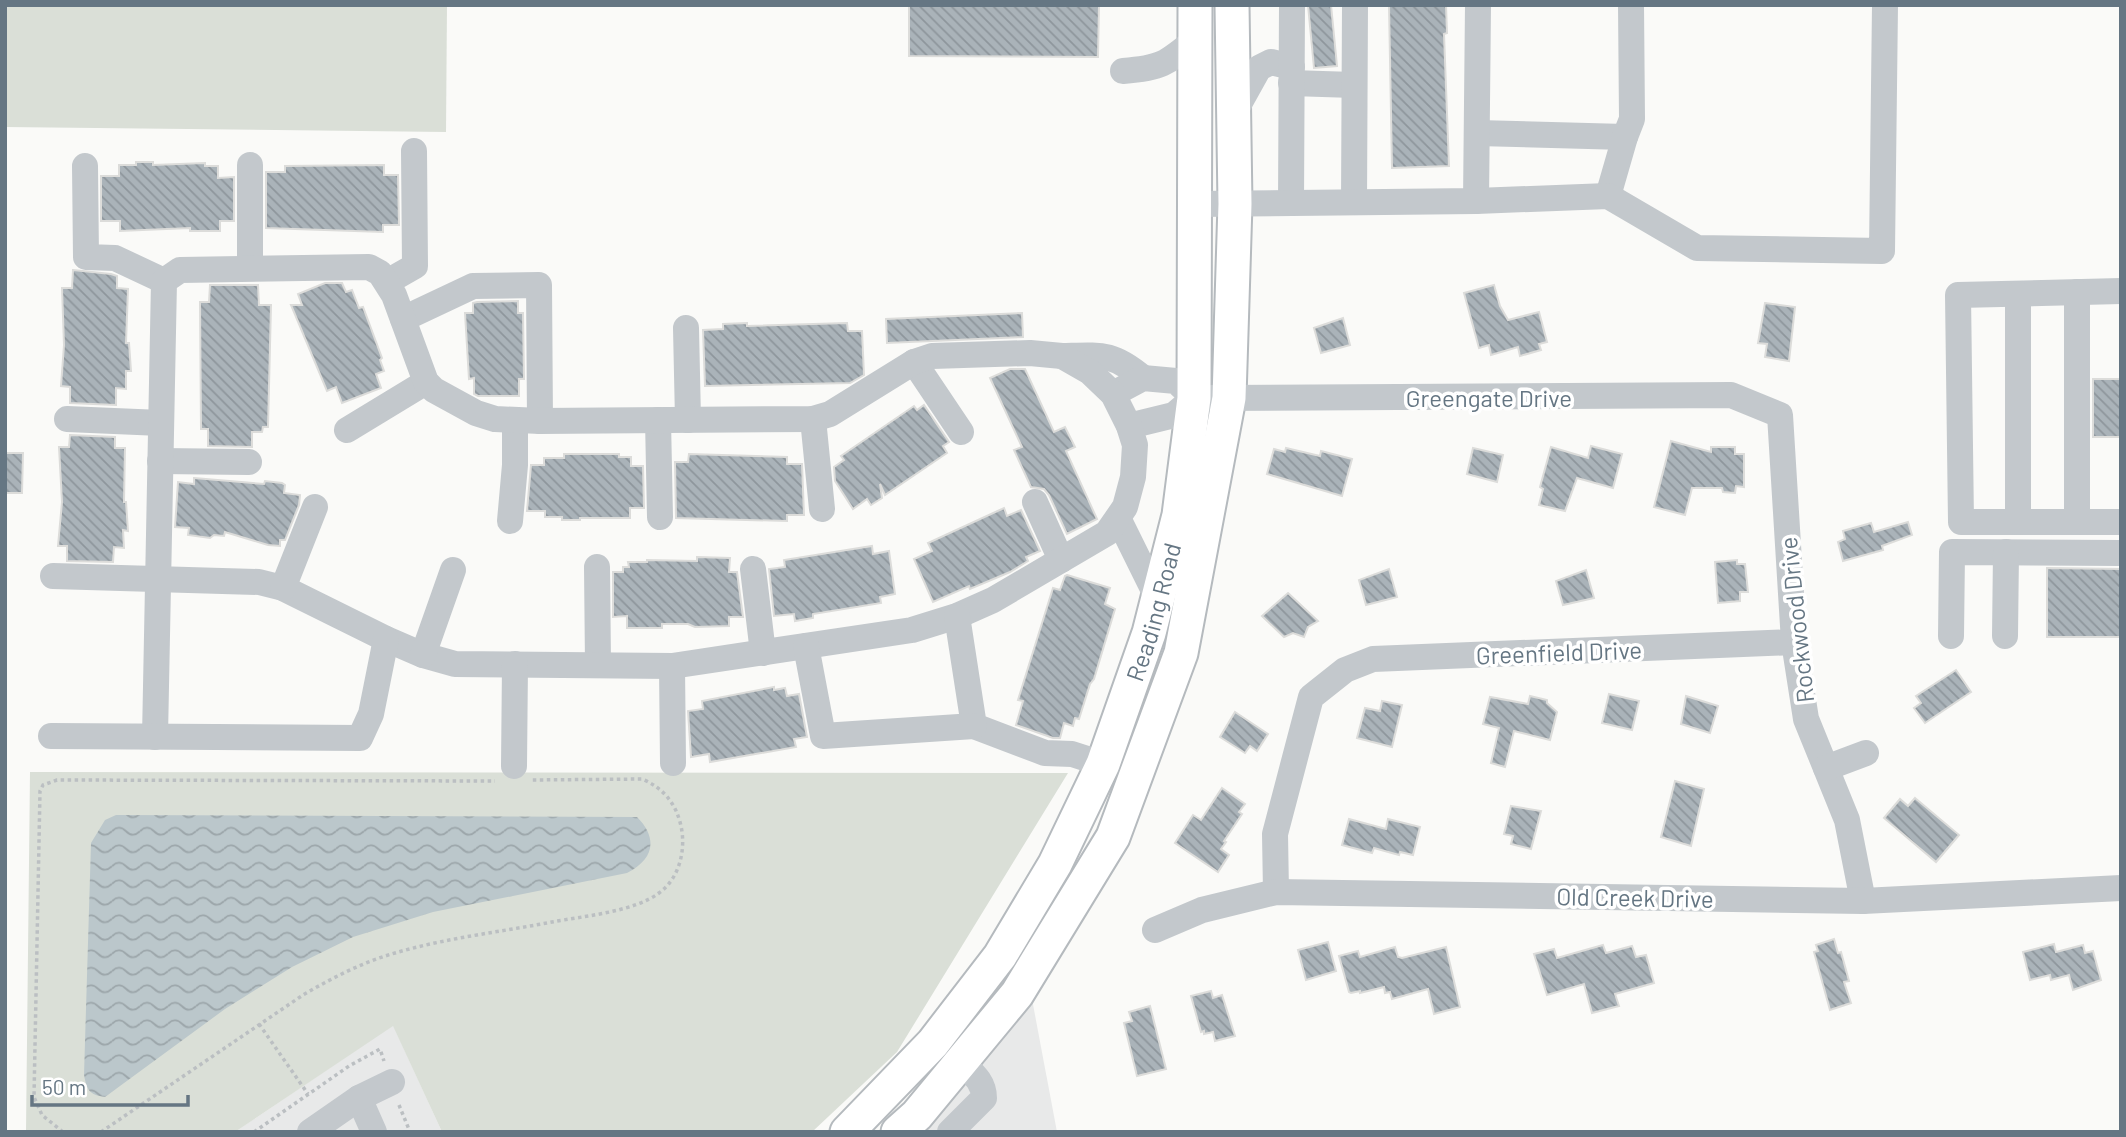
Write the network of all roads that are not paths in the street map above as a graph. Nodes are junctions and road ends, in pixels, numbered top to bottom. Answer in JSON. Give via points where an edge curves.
{"nodes":[{"id":1,"x":1195,"y":5,"type":"edge"},
{"id":2,"x":1232,"y":5,"type":"edge"},
{"id":3,"x":1292,"y":5,"type":"edge"},
{"id":4,"x":1355,"y":5,"type":"edge"},
{"id":5,"x":1478,"y":5,"type":"edge"},
{"id":6,"x":1631,"y":5,"type":"edge"},
{"id":7,"x":1885,"y":5,"type":"edge"},
{"id":8,"x":1195,"y":40,"type":"junction"},
{"id":9,"x":1123,"y":71,"type":"dead end"},
{"id":10,"x":1292,"y":75,"type":"junction"},
{"id":11,"x":1354,"y":85,"type":"junction"},
{"id":12,"x":1234,"y":113,"type":"junction"},
{"id":13,"x":1477,"y":133,"type":"junction"},
{"id":14,"x":1625,"y":136,"type":"junction"},
{"id":15,"x":414,"y":151,"type":"dead end"},
{"id":16,"x":250,"y":164,"type":"dead end"},
{"id":17,"x":85,"y":166,"type":"dead end"},
{"id":18,"x":1608,"y":196,"type":"junction"},
{"id":19,"x":1476,"y":201,"type":"junction"},
{"id":20,"x":1354,"y":202,"type":"junction"},
{"id":21,"x":1291,"y":203,"type":"junction"},
{"id":22,"x":1195,"y":204,"type":"junction"},
{"id":23,"x":1236,"y":204,"type":"junction"},
{"id":24,"x":250,"y":268,"type":"junction"},
{"id":25,"x":164,"y":281,"type":"junction"},
{"id":26,"x":387,"y":282,"type":"junction"},
{"id":27,"x":2121,"y":291,"type":"edge"},
{"id":28,"x":2077,"y":292,"type":"junction"},
{"id":29,"x":2018,"y":294,"type":"junction"},
{"id":30,"x":402,"y":319,"type":"junction"},
{"id":31,"x":686,"y":328,"type":"dead end"},
{"id":32,"x":1062,"y":356,"type":"junction"},
{"id":33,"x":914,"y":362,"type":"junction"},
{"id":34,"x":1143,"y":379,"type":"junction"},
{"id":35,"x":426,"y":382,"type":"junction"},
{"id":36,"x":1113,"y":394,"type":"junction"},
{"id":37,"x":1194,"y":398,"type":"junction"},
{"id":38,"x":1229,"y":398,"type":"junction"},
{"id":39,"x":1780,"y":415,"type":"joint"},
{"id":40,"x":67,"y":419,"type":"dead end"},
{"id":41,"x":813,"y":419,"type":"junction"},
{"id":42,"x":528,"y":420,"type":"junction"},
{"id":43,"x":658,"y":420,"type":"junction"},
{"id":44,"x":688,"y":420,"type":"junction"},
{"id":45,"x":161,"y":423,"type":"junction"},
{"id":46,"x":1129,"y":426,"type":"junction"},
{"id":47,"x":346,"y":430,"type":"dead end"},
{"id":48,"x":961,"y":432,"type":"dead end"},
{"id":49,"x":160,"y":461,"type":"junction"},
{"id":50,"x":249,"y":462,"type":"dead end"},
{"id":51,"x":1035,"y":502,"type":"dead end"},
{"id":52,"x":315,"y":507,"type":"dead end"},
{"id":53,"x":822,"y":509,"type":"dead end"},
{"id":54,"x":660,"y":516,"type":"dead end"},
{"id":55,"x":1118,"y":518,"type":"junction"},
{"id":56,"x":510,"y":521,"type":"dead end"},
{"id":57,"x":2018,"y":522,"type":"junction"},
{"id":58,"x":2077,"y":522,"type":"junction"},
{"id":59,"x":2121,"y":522,"type":"edge"},
{"id":60,"x":2006,"y":552,"type":"junction"},
{"id":61,"x":2121,"y":552,"type":"edge"},
{"id":62,"x":1061,"y":560,"type":"junction"},
{"id":63,"x":597,"y":567,"type":"dead end"},
{"id":64,"x":753,"y":569,"type":"dead end"},
{"id":65,"x":453,"y":570,"type":"dead end"},
{"id":66,"x":53,"y":576,"type":"dead end"},
{"id":67,"x":158,"y":579,"type":"junction"},
{"id":68,"x":283,"y":588,"type":"junction"},
{"id":69,"x":1158,"y":601,"type":"junction"},
{"id":70,"x":957,"y":617,"type":"junction"},
{"id":71,"x":1951,"y":636,"type":"dead end"},
{"id":72,"x":2005,"y":636,"type":"dead end"},
{"id":73,"x":386,"y":639,"type":"junction"},
{"id":74,"x":1794,"y":642,"type":"junction"},
{"id":75,"x":806,"y":646,"type":"junction"},
{"id":76,"x":762,"y":653,"type":"junction"},
{"id":77,"x":423,"y":655,"type":"junction"},
{"id":78,"x":515,"y":664,"type":"junction"},
{"id":79,"x":598,"y":665,"type":"junction"},
{"id":80,"x":672,"y":666,"type":"junction"},
{"id":81,"x":974,"y":726,"type":"junction"},
{"id":82,"x":51,"y":736,"type":"dead end"},
{"id":83,"x":155,"y":737,"type":"junction"},
{"id":84,"x":1866,"y":753,"type":"dead end"},
{"id":85,"x":673,"y":763,"type":"dead end"},
{"id":86,"x":1103,"y":764,"type":"junction"},
{"id":87,"x":1826,"y":768,"type":"junction"},
{"id":88,"x":513,"y":776,"type":"road end"},
{"id":89,"x":2121,"y":888,"type":"edge"},
{"id":90,"x":1276,"y":892,"type":"junction"},
{"id":91,"x":1863,"y":901,"type":"junction"},
{"id":92,"x":1155,"y":929,"type":"dead end"},
{"id":93,"x":961,"y":1062,"type":"junction"},
{"id":94,"x":392,"y":1082,"type":"dead end"},
{"id":95,"x":359,"y":1098,"type":"junction"},
{"id":96,"x":310,"y":1132,"type":"edge"},
{"id":97,"x":374,"y":1132,"type":"edge"},
{"id":98,"x":847,"y":1132,"type":"edge"},
{"id":99,"x":898,"y":1132,"type":"edge"},
{"id":100,"x":950,"y":1132,"type":"edge"}],
"edges":[{"from":1,"to":8,"type":"main road","name":"Reading Road"},
{"from":2,"to":12,"type":"main road","name":"Reading Road"},
{"from":3,"to":10,"type":"street"},
{"from":4,"to":11,"type":"street"},
{"from":5,"to":13,"type":"street"},
{"from":6,"to":14,"type":"street","via":[[1633,119]]},
{"from":7,"to":18,"type":"street","via":[[1882,251],[1697,248]]},
{"from":8,"to":9,"type":"street","via":[[1153,69]]},
{"from":8,"to":22,"type":"main road","name":"Reading Road"},
{"from":10,"to":11,"type":"street"},
{"from":10,"to":12,"type":"street","via":[[1271,62],[1259,68]]},
{"from":10,"to":21,"type":"street"},
{"from":11,"to":20,"type":"street"},
{"from":12,"to":23,"type":"main road","name":"Reading Road"},
{"from":13,"to":14,"type":"street"},
{"from":13,"to":19,"type":"street"},
{"from":14,"to":18,"type":"street"},
{"from":15,"to":26,"type":"street","via":[[415,265]]},
{"from":16,"to":24,"type":"street"},
{"from":17,"to":25,"type":"street","via":[[86,257],[116,258]]},
{"from":18,"to":19,"type":"street"},
{"from":19,"to":20,"type":"street"},
{"from":20,"to":21,"type":"street"},
{"from":21,"to":23,"type":"street"},
{"from":22,"to":23,"type":"street"},
{"from":22,"to":37,"type":"main road","name":"Reading Road"},
{"from":23,"to":38,"type":"main road","name":"Reading Road"},
{"from":24,"to":25,"type":"street","via":[[180,270]]},
{"from":24,"to":26,"type":"street","via":[[369,267]]},
{"from":25,"to":45,"type":"street"},
{"from":26,"to":30,"type":"street"},
{"from":27,"to":28,"type":"street"},
{"from":28,"to":29,"type":"street"},
{"from":28,"to":58,"type":"street"},
{"from":29,"to":57,"type":"street"},
{"from":29,"to":57,"type":"street","via":[[1958,295],[1961,522]]},
{"from":30,"to":35,"type":"street"},
{"from":30,"to":42,"type":"street","via":[[473,286],[538,285]]},
{"from":31,"to":44,"type":"street"},
{"from":32,"to":33,"type":"street","via":[[932,356]]},
{"from":32,"to":34,"type":"street","via":[[1097,355],[1124,362]]},
{"from":32,"to":36,"type":"street","via":[[1090,372]]},
{"from":33,"to":41,"type":"street","via":[[830,414]]},
{"from":33,"to":48,"type":"street"},
{"from":34,"to":36,"type":"street"},
{"from":34,"to":37,"type":"street","via":[[1176,381]]},
{"from":35,"to":42,"type":"street","via":[[476,413]]},
{"from":35,"to":47,"type":"street"},
{"from":36,"to":46,"type":"street"},
{"from":37,"to":38,"type":"street","name":"Greengate Drive"},
{"from":37,"to":46,"type":"street","via":[[1174,415]]},
{"from":37,"to":69,"type":"main road","name":"Reading Road","via":[[1179,515]]},
{"from":38,"to":39,"type":"street","name":"Greengate Drive","via":[[1731,395]]},
{"from":38,"to":93,"type":"main road","name":"Reading Road","via":[[1181,653],[1112,837],[1017,994]]},
{"from":39,"to":74,"type":"street","name":"Rockwood Drive"},
{"from":40,"to":45,"type":"street"},
{"from":41,"to":44,"type":"street"},
{"from":41,"to":53,"type":"street"},
{"from":42,"to":43,"type":"street"},
{"from":42,"to":56,"type":"street","via":[[515,465]]},
{"from":43,"to":44,"type":"street"},
{"from":43,"to":54,"type":"street"},
{"from":45,"to":49,"type":"street"},
{"from":46,"to":55,"type":"street","via":[[1135,445],[1133,477]]},
{"from":49,"to":50,"type":"street"},
{"from":49,"to":67,"type":"street"},
{"from":51,"to":62,"type":"street"},
{"from":52,"to":68,"type":"street"},
{"from":55,"to":62,"type":"street","via":[[1107,533]]},
{"from":55,"to":69,"type":"street"},
{"from":57,"to":58,"type":"street"},
{"from":58,"to":59,"type":"street"},
{"from":60,"to":61,"type":"street"},
{"from":60,"to":71,"type":"street","via":[[1952,552]]},
{"from":60,"to":72,"type":"street"},
{"from":62,"to":70,"type":"street"},
{"from":63,"to":79,"type":"street"},
{"from":64,"to":76,"type":"street"},
{"from":65,"to":77,"type":"street"},
{"from":66,"to":67,"type":"street"},
{"from":67,"to":68,"type":"street","via":[[259,582]]},
{"from":67,"to":83,"type":"street"},
{"from":68,"to":73,"type":"street"},
{"from":69,"to":86,"type":"main road","name":"Reading Road"},
{"from":70,"to":75,"type":"street"},
{"from":70,"to":81,"type":"street"},
{"from":73,"to":77,"type":"street"},
{"from":73,"to":83,"type":"street","via":[[371,714],[360,738]]},
{"from":74,"to":87,"type":"street","name":"Rockwood Drive","via":[[1807,719]]},
{"from":74,"to":90,"type":"street","name":"Greenfield Drive","via":[[1373,659],[1345,670],[1311,697],[1275,834]]},
{"from":75,"to":76,"type":"street"},
{"from":75,"to":81,"type":"street","via":[[822,736]]},
{"from":76,"to":80,"type":"street"},
{"from":77,"to":78,"type":"street","via":[[455,664]]},
{"from":78,"to":79,"type":"street"},
{"from":78,"to":88,"type":"street"},
{"from":79,"to":80,"type":"street"},
{"from":80,"to":85,"type":"street"},
{"from":81,"to":86,"type":"street","via":[[1045,753],[1072,754]]},
{"from":82,"to":83,"type":"street"},
{"from":84,"to":87,"type":"street"},
{"from":86,"to":98,"type":"main road","name":"Reading Road","via":[[1055,864],[1000,956],[933,1043]]},
{"from":87,"to":91,"type":"street","name":"Rockwood Drive","via":[[1847,820]]},
{"from":89,"to":91,"type":"street","name":"Old Creek Drive"},
{"from":90,"to":91,"type":"street","name":"Old Creek Drive"},
{"from":90,"to":92,"type":"street","name":"Old Creek Drive","via":[[1202,910]]},
{"from":93,"to":99,"type":"main road","name":"Reading Road"},
{"from":93,"to":100,"type":"street","via":[[979,1079],[984,1098]]},
{"from":94,"to":95,"type":"street"},
{"from":95,"to":96,"type":"street"},
{"from":95,"to":97,"type":"street"}]}
